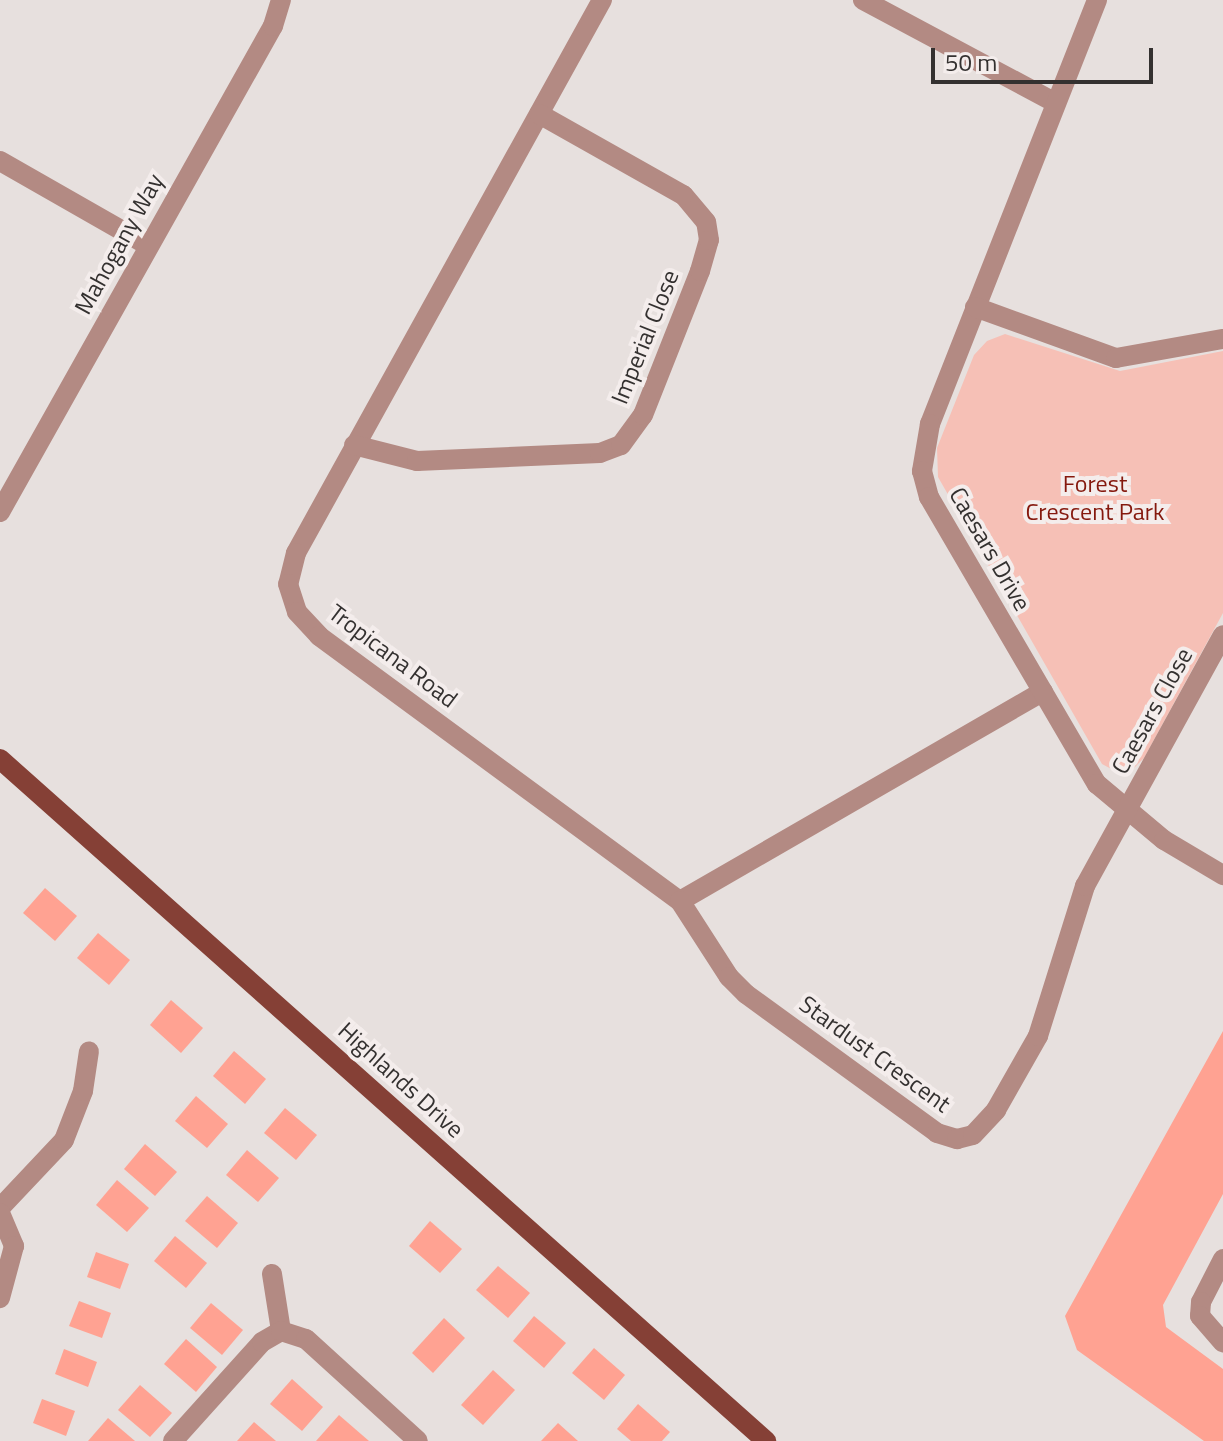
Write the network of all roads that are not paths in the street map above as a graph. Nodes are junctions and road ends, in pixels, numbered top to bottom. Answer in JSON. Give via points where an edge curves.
{"nodes":[{"id":1,"x":281,"y":0,"type":"edge"},
{"id":2,"x":602,"y":0,"type":"edge"},
{"id":3,"x":863,"y":0,"type":"edge"},
{"id":4,"x":1097,"y":0,"type":"edge"},
{"id":5,"x":1054,"y":102,"type":"junction"},
{"id":6,"x":539,"y":114,"type":"junction"},
{"id":7,"x":0,"y":161,"type":"edge"},
{"id":8,"x":147,"y":245,"type":"junction"},
{"id":9,"x":975,"y":307,"type":"junction"},
{"id":10,"x":1223,"y":339,"type":"edge"},
{"id":11,"x":354,"y":445,"type":"junction"},
{"id":12,"x":0,"y":512,"type":"edge"},
{"id":13,"x":1223,"y":635,"type":"edge"},
{"id":14,"x":1043,"y":691,"type":"junction"},
{"id":15,"x":0,"y":759,"type":"edge"},
{"id":16,"x":1125,"y":812,"type":"junction"},
{"id":17,"x":1223,"y":875,"type":"edge"},
{"id":18,"x":680,"y":901,"type":"junction"},
{"id":19,"x":89,"y":1051,"type":"dead end"},
{"id":20,"x":0,"y":1210,"type":"edge"},
{"id":21,"x":1223,"y":1259,"type":"edge"},
{"id":22,"x":272,"y":1274,"type":"dead end"},
{"id":23,"x":0,"y":1298,"type":"edge"},
{"id":24,"x":281,"y":1331,"type":"junction"},
{"id":25,"x":1223,"y":1342,"type":"edge"},
{"id":26,"x":405,"y":1437,"type":"edge"},
{"id":27,"x":173,"y":1441,"type":"edge"},
{"id":28,"x":766,"y":1441,"type":"edge"}],
"edges":[{"from":1,"to":8,"type":"street","name":"Mahogany Way","via":[[273,26]]},
{"from":2,"to":6,"type":"street","name":"Tropicana Road"},
{"from":3,"to":5,"type":"street"},
{"from":4,"to":5,"type":"street","name":"Caesars Drive"},
{"from":5,"to":9,"type":"street","name":"Caesars Drive"},
{"from":6,"to":11,"type":"street","name":"Tropicana Road"},
{"from":6,"to":11,"type":"street","name":"Imperial Close","via":[[683,195],[706,222],[709,240],[700,271],[643,415],[621,445],[600,453],[417,461]]},
{"from":7,"to":8,"type":"street"},
{"from":8,"to":12,"type":"street","name":"Mahogany Way"},
{"from":9,"to":10,"type":"street","via":[[1116,358]]},
{"from":9,"to":14,"type":"street","name":"Caesars Drive","via":[[930,424],[922,471],[929,497]]},
{"from":11,"to":18,"type":"street","name":"Tropicana Road","via":[[296,553],[288,584],[297,612],[319,636]]},
{"from":13,"to":16,"type":"street","name":"Caesars Close"},
{"from":14,"to":16,"type":"street","name":"Caesars Drive","via":[[1089,772]]},
{"from":14,"to":18,"type":"street"},
{"from":15,"to":28,"type":"main road","name":"Highlands Drive"},
{"from":16,"to":17,"type":"street","name":"Caesars Drive"},
{"from":16,"to":18,"type":"street","name":"Stardust Crescent","via":[[1085,886],[1038,1036],[985,1124],[957,1139],[937,1133],[746,994],[729,977]]},
{"from":19,"to":20,"type":"street","via":[[83,1091],[64,1140]]},
{"from":20,"to":23,"type":"street","via":[[14,1246]]},
{"from":21,"to":25,"type":"street","via":[[1201,1302],[1200,1316]]},
{"from":22,"to":24,"type":"street"},
{"from":24,"to":26,"type":"street","via":[[306,1339]]},
{"from":24,"to":27,"type":"street","via":[[262,1342]]}]}
